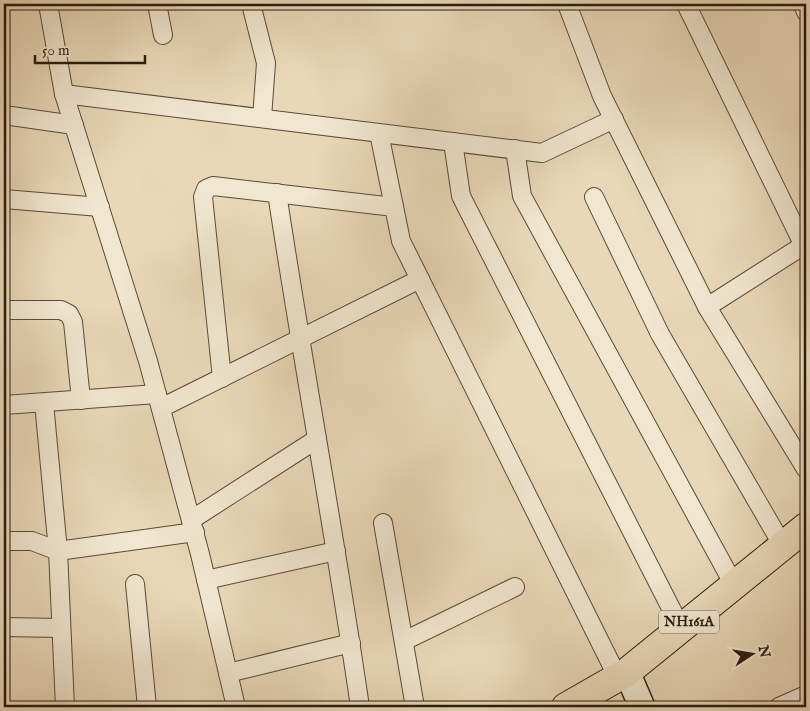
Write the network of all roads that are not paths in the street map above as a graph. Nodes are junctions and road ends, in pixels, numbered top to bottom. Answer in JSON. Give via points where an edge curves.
{"nodes":[{"id":1,"x":48,"y":4,"type":"edge"},
{"id":2,"x":157,"y":4,"type":"edge"},
{"id":3,"x":251,"y":4,"type":"edge"},
{"id":4,"x":567,"y":4,"type":"edge"},
{"id":5,"x":686,"y":4,"type":"edge"},
{"id":6,"x":803,"y":4,"type":"edge"},
{"id":7,"x":806,"y":12,"type":"edge"},
{"id":8,"x":163,"y":35,"type":"dead end"},
{"id":9,"x":64,"y":94,"type":"junction"},
{"id":10,"x":4,"y":115,"type":"edge"},
{"id":11,"x":262,"y":118,"type":"junction"},
{"id":12,"x":614,"y":119,"type":"junction"},
{"id":13,"x":74,"y":125,"type":"junction"},
{"id":14,"x":379,"y":132,"type":"junction"},
{"id":15,"x":452,"y":142,"type":"junction"},
{"id":16,"x":515,"y":149,"type":"junction"},
{"id":17,"x":277,"y":193,"type":"junction"},
{"id":18,"x":594,"y":196,"type":"dead end"},
{"id":19,"x":4,"y":198,"type":"edge"},
{"id":20,"x":394,"y":206,"type":"junction"},
{"id":21,"x":100,"y":207,"type":"junction"},
{"id":22,"x":805,"y":247,"type":"edge"},
{"id":23,"x":420,"y":279,"type":"junction"},
{"id":24,"x":707,"y":307,"type":"junction"},
{"id":25,"x":4,"y":310,"type":"edge"},
{"id":26,"x":299,"y":339,"type":"junction"},
{"id":27,"x":222,"y":378,"type":"junction"},
{"id":28,"x":80,"y":400,"type":"junction"},
{"id":29,"x":159,"y":401,"type":"junction"},
{"id":30,"x":44,"y":403,"type":"junction"},
{"id":31,"x":4,"y":405,"type":"edge"},
{"id":32,"x":317,"y":439,"type":"junction"},
{"id":33,"x":806,"y":469,"type":"edge"},
{"id":34,"x":382,"y":523,"type":"dead end"},
{"id":35,"x":193,"y":526,"type":"junction"},
{"id":36,"x":806,"y":527,"type":"edge"},
{"id":37,"x":4,"y":541,"type":"edge"},
{"id":38,"x":783,"y":546,"type":"junction"},
{"id":39,"x":58,"y":551,"type":"junction"},
{"id":40,"x":336,"y":551,"type":"junction"},
{"id":41,"x":206,"y":580,"type":"junction"},
{"id":42,"x":136,"y":584,"type":"dead end"},
{"id":43,"x":734,"y":585,"type":"junction"},
{"id":44,"x":516,"y":588,"type":"dead end"},
{"id":45,"x":4,"y":628,"type":"edge"},
{"id":46,"x":61,"y":628,"type":"junction"},
{"id":47,"x":681,"y":628,"type":"junction"},
{"id":48,"x":404,"y":641,"type":"junction"},
{"id":49,"x":351,"y":643,"type":"junction"},
{"id":50,"x":228,"y":673,"type":"junction"},
{"id":51,"x":622,"y":675,"type":"junction"},
{"id":52,"x":806,"y":695,"type":"edge"},
{"id":53,"x":65,"y":707,"type":"edge"},
{"id":54,"x":147,"y":707,"type":"edge"},
{"id":55,"x":236,"y":707,"type":"edge"},
{"id":56,"x":360,"y":707,"type":"edge"},
{"id":57,"x":415,"y":707,"type":"edge"},
{"id":58,"x":566,"y":707,"type":"edge"},
{"id":59,"x":642,"y":707,"type":"edge"},
{"id":60,"x":779,"y":707,"type":"edge"}],
"edges":[{"from":1,"to":9,"type":"street"},
{"from":2,"to":8,"type":"street"},
{"from":3,"to":11,"type":"street","via":[[266,63]]},
{"from":4,"to":12,"type":"street"},
{"from":5,"to":22,"type":"street"},
{"from":6,"to":7,"type":"street"},
{"from":9,"to":11,"type":"street"},
{"from":9,"to":13,"type":"street"},
{"from":10,"to":13,"type":"street"},
{"from":11,"to":14,"type":"street"},
{"from":12,"to":16,"type":"street","via":[[542,153]]},
{"from":12,"to":24,"type":"street"},
{"from":13,"to":21,"type":"street"},
{"from":14,"to":15,"type":"street"},
{"from":14,"to":20,"type":"street"},
{"from":15,"to":16,"type":"street"},
{"from":15,"to":47,"type":"street","via":[[461,196]]},
{"from":16,"to":43,"type":"street","via":[[522,196]]},
{"from":17,"to":20,"type":"street"},
{"from":17,"to":26,"type":"street"},
{"from":17,"to":27,"type":"street","via":[[213,186],[206,189],[203,197]]},
{"from":18,"to":38,"type":"street","via":[[660,334]]},
{"from":19,"to":21,"type":"street"},
{"from":20,"to":23,"type":"street","via":[[401,241]]},
{"from":21,"to":29,"type":"street"},
{"from":22,"to":24,"type":"street"},
{"from":23,"to":26,"type":"street"},
{"from":23,"to":51,"type":"street"},
{"from":24,"to":33,"type":"street"},
{"from":25,"to":28,"type":"street","via":[[61,310],[69,314],[74,322]]},
{"from":26,"to":27,"type":"street"},
{"from":26,"to":32,"type":"street"},
{"from":27,"to":29,"type":"street"},
{"from":28,"to":29,"type":"street"},
{"from":28,"to":30,"type":"street"},
{"from":29,"to":35,"type":"street"},
{"from":30,"to":31,"type":"street"},
{"from":30,"to":39,"type":"street"},
{"from":32,"to":35,"type":"street"},
{"from":32,"to":40,"type":"street"},
{"from":34,"to":48,"type":"street"},
{"from":35,"to":39,"type":"street"},
{"from":35,"to":41,"type":"street"},
{"from":36,"to":38,"type":"highway","number":"NH161A"},
{"from":37,"to":39,"type":"street","via":[[32,541]]},
{"from":38,"to":43,"type":"highway","number":"NH161A"},
{"from":39,"to":46,"type":"street"},
{"from":40,"to":41,"type":"street"},
{"from":40,"to":49,"type":"street"},
{"from":41,"to":50,"type":"street"},
{"from":42,"to":54,"type":"street"},
{"from":43,"to":47,"type":"highway","number":"NH161A"},
{"from":44,"to":48,"type":"street"},
{"from":45,"to":46,"type":"street"},
{"from":46,"to":53,"type":"street"},
{"from":47,"to":51,"type":"highway","number":"NH161A"},
{"from":48,"to":57,"type":"street"},
{"from":49,"to":50,"type":"street"},
{"from":49,"to":56,"type":"street"},
{"from":50,"to":55,"type":"street"},
{"from":51,"to":58,"type":"highway","number":"NH161A"},
{"from":51,"to":59,"type":"street"},
{"from":52,"to":60,"type":"street"}]}
